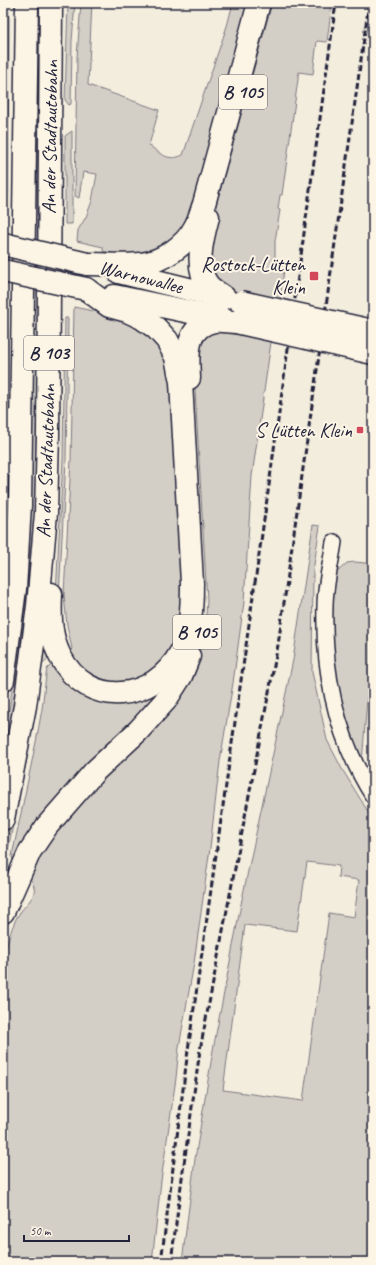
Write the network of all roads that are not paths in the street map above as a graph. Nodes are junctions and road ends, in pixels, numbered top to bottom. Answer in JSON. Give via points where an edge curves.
{"nodes":[{"id":1,"x":12,"y":3,"type":"edge"},
{"id":2,"x":27,"y":3,"type":"edge"},
{"id":3,"x":259,"y":3,"type":"edge"},
{"id":4,"x":267,"y":3,"type":"edge"},
{"id":5,"x":52,"y":7,"type":"edge"},
{"id":6,"x":25,"y":99,"type":"junction"},
{"id":7,"x":3,"y":244,"type":"edge"},
{"id":8,"x":88,"y":264,"type":"junction"},
{"id":9,"x":3,"y":271,"type":"edge"},
{"id":10,"x":86,"y":289,"type":"junction"},
{"id":11,"x":234,"y":307,"type":"junction"},
{"id":12,"x":373,"y":331,"type":"edge"},
{"id":13,"x":373,"y":353,"type":"edge"},
{"id":14,"x":22,"y":390,"type":"junction"},
{"id":15,"x":3,"y":465,"type":"edge"},
{"id":16,"x":46,"y":512,"type":"junction"},
{"id":17,"x":334,"y":542,"type":"dead end"},
{"id":18,"x":3,"y":680,"type":"edge"},
{"id":19,"x":373,"y":796,"type":"edge"},
{"id":20,"x":3,"y":819,"type":"edge"},
{"id":21,"x":3,"y":912,"type":"edge"}],
"edges":[{"from":1,"to":6,"type":"highway","via":[[14,80]]},
{"from":2,"to":6,"type":"highway","name":"An der Stadtautobahn","number":"B 103"},
{"from":3,"to":8,"type":"highway","via":[[204,204],[195,228],[173,252],[159,259],[142,264]]},
{"from":4,"to":11,"type":"highway","number":"B 105","via":[[202,239],[203,277],[208,286]]},
{"from":5,"to":16,"type":"highway","name":"An der Stadtautobahn","number":"B 103"},
{"from":6,"to":14,"type":"highway","name":"An der Stadtautobahn","number":"B 103"},
{"from":7,"to":8,"type":"highway","name":"Warnowallee","number":"B 105","bridge":true},
{"from":8,"to":11,"type":"highway","name":"Warnowallee","number":"B 105"},
{"from":9,"to":10,"type":"highway","name":"Warnowallee","bridge":true},
{"from":10,"to":11,"type":"highway","name":"Warnowallee"},
{"from":10,"to":16,"type":"highway","via":[[109,306],[142,318],[156,328],[167,340],[176,357],[181,382],[192,606],[188,631],[181,651],[172,666],[161,677],[138,690],[113,693],[92,687],[68,668],[53,638],[50,619],[55,539]]},
{"from":11,"to":12,"type":"highway","name":"Warnowallee","number":"B 105","bridge":true},
{"from":11,"to":13,"type":"highway","name":"Warnowallee","number":"B 105","bridge":true},
{"from":11,"to":21,"type":"highway","number":"B 105","via":[[216,321],[198,329],[189,342],[201,575],[198,630],[191,652],[181,676],[165,701],[138,731],[95,771],[47,826],[30,851]]},
{"from":14,"to":15,"type":"highway","number":"B 103","via":[[9,430]]},
{"from":14,"to":18,"type":"highway","name":"An der Stadtautobahn","number":"B 103","via":[[20,505],[15,589]]},
{"from":16,"to":20,"type":"highway","name":"An der Stadtautobahn","number":"B 103","via":[[38,606],[25,706]]},
{"from":17,"to":19,"type":"street","via":[[325,605],[328,673],[332,698],[351,757]]}]}
